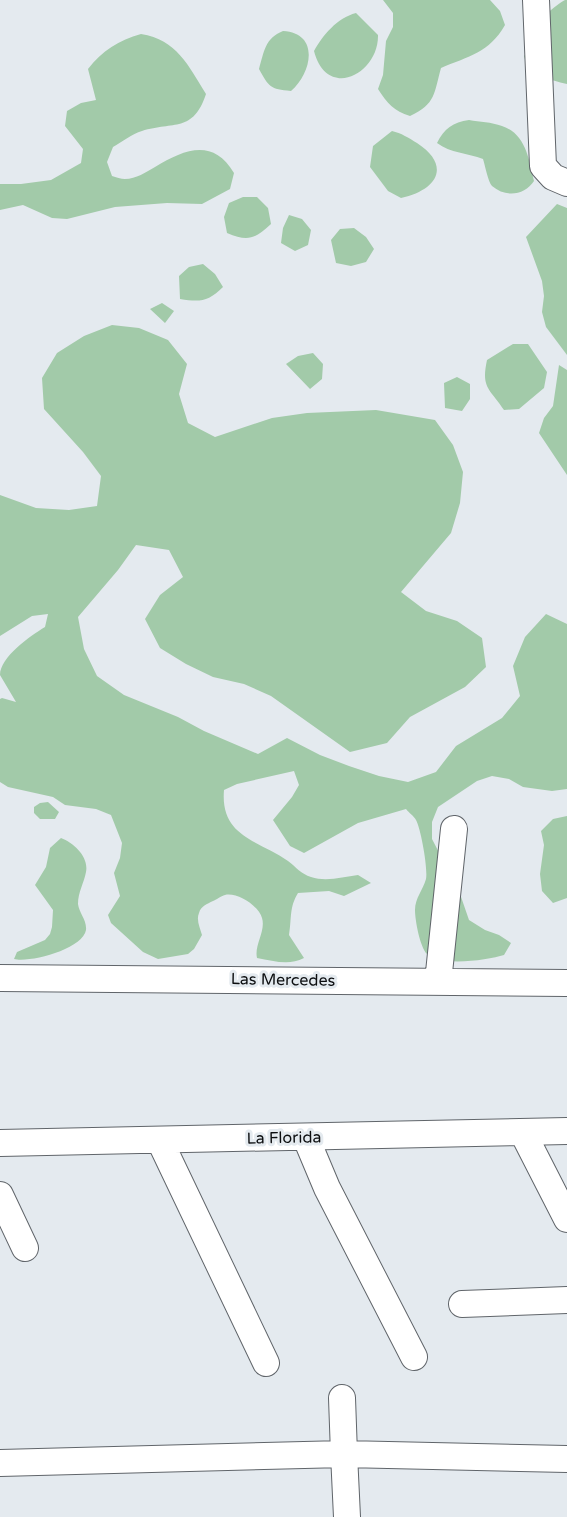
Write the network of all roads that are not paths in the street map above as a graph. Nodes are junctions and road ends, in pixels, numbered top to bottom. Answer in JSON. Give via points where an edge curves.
{"nodes":[{"id":1,"x":536,"y":0,"type":"edge"},
{"id":2,"x":567,"y":183,"type":"edge"},
{"id":3,"x":454,"y":829,"type":"dead end"},
{"id":4,"x":0,"y":978,"type":"edge"},
{"id":5,"x":438,"y":982,"type":"junction"},
{"id":6,"x":567,"y":983,"type":"edge"},
{"id":7,"x":567,"y":1131,"type":"edge"},
{"id":8,"x":523,"y":1132,"type":"junction"},
{"id":9,"x":306,"y":1138,"type":"junction"},
{"id":10,"x":160,"y":1141,"type":"junction"},
{"id":11,"x":0,"y":1143,"type":"edge"},
{"id":12,"x":0,"y":1195,"type":"edge"},
{"id":13,"x":567,"y":1219,"type":"edge"},
{"id":14,"x":25,"y":1248,"type":"dead end"},
{"id":15,"x":567,"y":1300,"type":"edge"},
{"id":16,"x":462,"y":1304,"type":"dead end"},
{"id":17,"x":414,"y":1357,"type":"dead end"},
{"id":18,"x":266,"y":1364,"type":"dead end"},
{"id":19,"x":342,"y":1398,"type":"dead end"},
{"id":20,"x":344,"y":1454,"type":"junction"},
{"id":21,"x":567,"y":1459,"type":"edge"},
{"id":22,"x":0,"y":1463,"type":"edge"},
{"id":23,"x":347,"y":1517,"type":"edge"}],
"edges":[{"from":1,"to":2,"type":"street","via":[[543,166],[553,177]]},
{"from":3,"to":5,"type":"street"},
{"from":4,"to":5,"type":"street","name":"Las Mercedes"},
{"from":5,"to":6,"type":"street","name":"Las Mercedes"},
{"from":7,"to":8,"type":"street","name":"La Florida"},
{"from":8,"to":9,"type":"street","name":"La Florida"},
{"from":8,"to":13,"type":"street"},
{"from":9,"to":10,"type":"street","name":"La Florida"},
{"from":9,"to":17,"type":"street","via":[[327,1188]]},
{"from":10,"to":11,"type":"street","name":"La Florida"},
{"from":10,"to":18,"type":"street"},
{"from":12,"to":14,"type":"street"},
{"from":15,"to":16,"type":"street"},
{"from":19,"to":20,"type":"street"},
{"from":20,"to":21,"type":"street"},
{"from":20,"to":22,"type":"street"},
{"from":20,"to":23,"type":"street"}]}
